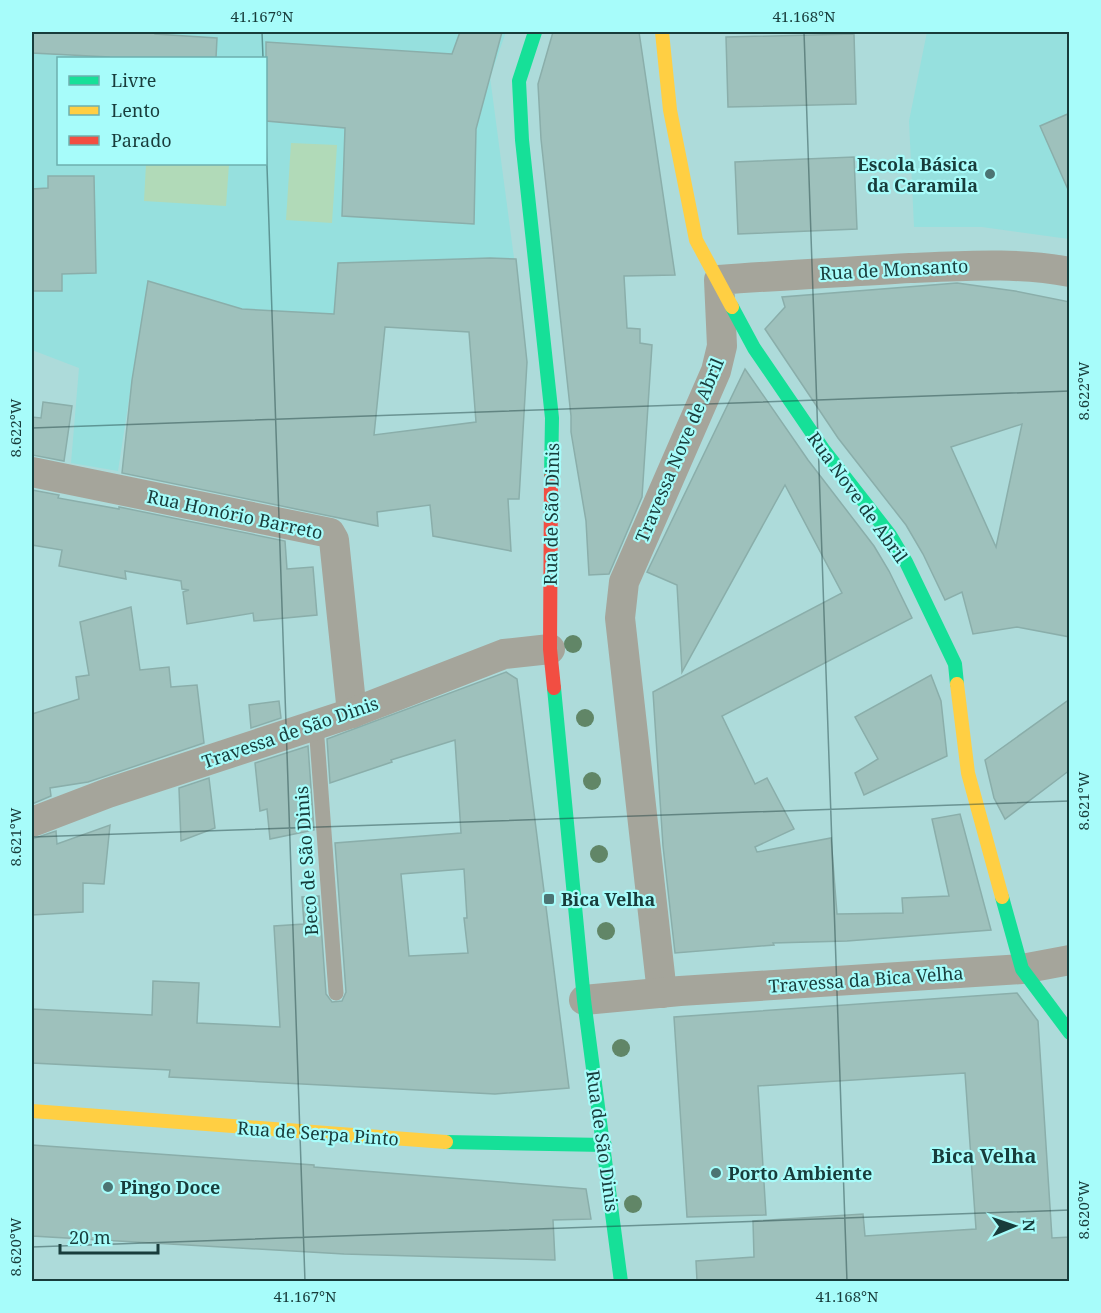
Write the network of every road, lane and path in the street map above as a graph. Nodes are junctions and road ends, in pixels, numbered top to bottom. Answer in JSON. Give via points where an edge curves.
{"nodes":[{"id":1,"x":535,"y":32,"type":"edge"},
{"id":2,"x":662,"y":32,"type":"edge"},
{"id":3,"x":1070,"y":272,"type":"edge"},
{"id":4,"x":719,"y":280,"type":"junction"},
{"id":5,"x":32,"y":472,"type":"edge"},
{"id":6,"x":550,"y":649,"type":"junction"},
{"id":7,"x":352,"y":713,"type":"junction"},
{"id":8,"x":316,"y":725,"type":"junction"},
{"id":9,"x":32,"y":822,"type":"edge"},
{"id":10,"x":1070,"y":960,"type":"edge"},
{"id":11,"x":1022,"y":969,"type":"junction"},
{"id":12,"x":336,"y":993,"type":"dead end"},
{"id":13,"x":662,"y":993,"type":"junction"},
{"id":14,"x":584,"y":1000,"type":"junction"},
{"id":15,"x":1070,"y":1033,"type":"edge"},
{"id":16,"x":32,"y":1111,"type":"edge"},
{"id":17,"x":605,"y":1145,"type":"junction"},
{"id":18,"x":621,"y":1281,"type":"edge"}],
"edges":[{"from":1,"to":6,"type":"street","name":"Rua de São Dinis","via":[[519,81],[552,418]]},
{"from":2,"to":4,"type":"street","name":"Rua Nove de Abril","via":[[670,110],[696,240]]},
{"from":3,"to":4,"type":"street","name":"Rua de Monsanto","via":[[1022,265],[984,265]]},
{"from":4,"to":11,"type":"street","name":"Rua Nove de Abril","via":[[772,375],[890,535],[955,664],[968,772]]},
{"from":4,"to":13,"type":"street","name":"Travessa Nove de Abril","via":[[722,346],[716,371],[624,582],[620,618]]},
{"from":5,"to":7,"type":"street","name":"Rua Honório Barreto","via":[[330,533],[334,540]]},
{"from":6,"to":7,"type":"street","name":"Travessa de São Dinis","via":[[504,654]]},
{"from":6,"to":14,"type":"street","name":"Rua de São Dinis"},
{"from":7,"to":8,"type":"street","name":"Travessa de São Dinis"},
{"from":8,"to":9,"type":"street","name":"Travessa de São Dinis"},
{"from":8,"to":12,"type":"lane","name":"Beco de São Dinis"},
{"from":10,"to":11,"type":"street","name":"Travessa da Bica Velha"},
{"from":11,"to":13,"type":"street","name":"Travessa da Bica Velha"},
{"from":11,"to":15,"type":"street","name":"Rua Nove de Abril"},
{"from":13,"to":14,"type":"street"},
{"from":14,"to":17,"type":"street","name":"Rua de São Dinis"},
{"from":16,"to":17,"type":"street","name":"Rua de Serpa Pinto","via":[[440,1142]]},
{"from":17,"to":18,"type":"street","name":"Rua de São Dinis"}]}
